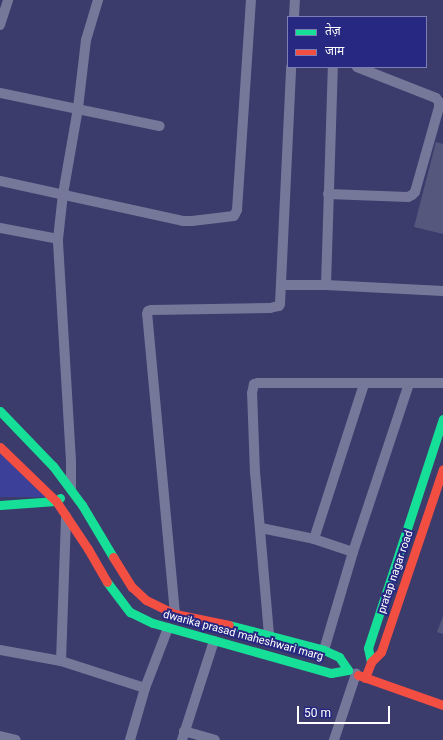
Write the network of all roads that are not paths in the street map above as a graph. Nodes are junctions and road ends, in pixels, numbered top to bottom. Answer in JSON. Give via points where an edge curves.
{"nodes":[{"id":1,"x":8,"y":0,"type":"edge"},
{"id":2,"x":98,"y":0,"type":"edge"},
{"id":3,"x":251,"y":0,"type":"edge"},
{"id":4,"x":295,"y":0,"type":"edge"},
{"id":5,"x":294,"y":16,"type":"edge"},
{"id":6,"x":0,"y":25,"type":"edge"},
{"id":7,"x":291,"y":68,"type":"edge"},
{"id":8,"x":333,"y":68,"type":"edge"},
{"id":9,"x":360,"y":68,"type":"edge"},
{"id":10,"x":0,"y":93,"type":"edge"},
{"id":11,"x":78,"y":108,"type":"junction"},
{"id":12,"x":160,"y":126,"type":"dead end"},
{"id":13,"x":0,"y":181,"type":"edge"},
{"id":14,"x":63,"y":194,"type":"junction"},
{"id":15,"x":328,"y":194,"type":"junction"},
{"id":16,"x":0,"y":228,"type":"edge"},
{"id":17,"x":58,"y":239,"type":"junction"},
{"id":18,"x":281,"y":285,"type":"junction"},
{"id":19,"x":326,"y":285,"type":"junction"},
{"id":20,"x":443,"y":291,"type":"edge"},
{"id":21,"x":443,"y":383,"type":"edge"},
{"id":22,"x":364,"y":384,"type":"junction"},
{"id":23,"x":410,"y":384,"type":"junction"},
{"id":24,"x":0,"y":411,"type":"edge"},
{"id":25,"x":443,"y":419,"type":"edge"},
{"id":26,"x":0,"y":447,"type":"edge"},
{"id":27,"x":443,"y":469,"type":"edge"},
{"id":28,"x":71,"y":489,"type":"junction"},
{"id":29,"x":56,"y":501,"type":"junction"},
{"id":30,"x":0,"y":505,"type":"edge"},
{"id":31,"x":66,"y":516,"type":"junction"},
{"id":32,"x":261,"y":528,"type":"junction"},
{"id":33,"x":314,"y":539,"type":"junction"},
{"id":34,"x":353,"y":552,"type":"junction"},
{"id":35,"x":175,"y":614,"type":"junction"},
{"id":36,"x":168,"y":628,"type":"junction"},
{"id":37,"x":269,"y":635,"type":"junction"},
{"id":38,"x":214,"y":641,"type":"junction"},
{"id":39,"x":0,"y":650,"type":"edge"},
{"id":40,"x":324,"y":650,"type":"junction"},
{"id":41,"x":61,"y":661,"type":"junction"},
{"id":42,"x":371,"y":662,"type":"junction"},
{"id":43,"x":356,"y":674,"type":"junction"},
{"id":44,"x":145,"y":688,"type":"junction"},
{"id":45,"x":443,"y":704,"type":"edge"},
{"id":46,"x":0,"y":736,"type":"edge"},
{"id":47,"x":183,"y":736,"type":"edge"},
{"id":48,"x":16,"y":740,"type":"edge"},
{"id":49,"x":130,"y":740,"type":"edge"},
{"id":50,"x":215,"y":740,"type":"edge"},
{"id":51,"x":334,"y":740,"type":"edge"}],
"edges":[{"from":1,"to":6,"type":"street"},
{"from":2,"to":11,"type":"street","via":[[86,40]]},
{"from":3,"to":14,"type":"street","via":[[236,214],[231,217],[183,220]]},
{"from":4,"to":5,"type":"street"},
{"from":7,"to":18,"type":"street"},
{"from":8,"to":15,"type":"street"},
{"from":9,"to":15,"type":"street","via":[[436,98],[439,107],[412,195],[408,197]]},
{"from":10,"to":11,"type":"street"},
{"from":11,"to":12,"type":"street"},
{"from":11,"to":14,"type":"street"},
{"from":13,"to":14,"type":"street"},
{"from":14,"to":17,"type":"street"},
{"from":15,"to":19,"type":"street"},
{"from":16,"to":17,"type":"street"},
{"from":17,"to":28,"type":"street"},
{"from":18,"to":19,"type":"street"},
{"from":18,"to":35,"type":"street","via":[[280,304],[277,307],[151,310],[147,314]]},
{"from":19,"to":20,"type":"street"},
{"from":21,"to":23,"type":"street"},
{"from":22,"to":23,"type":"street"},
{"from":22,"to":32,"type":"street","via":[[254,384],[252,393],[255,473]]},
{"from":22,"to":33,"type":"street"},
{"from":23,"to":34,"type":"street"},
{"from":24,"to":28,"type":"street","name":"dwarika prasad maheshwari marg","via":[[53,466]]},
{"from":25,"to":42,"type":"street","via":[[368,648]]},
{"from":26,"to":29,"type":"street","name":"dwarika prasad maheshwari marg"},
{"from":27,"to":42,"type":"street","name":"pratap nagar road","via":[[381,652]]},
{"from":28,"to":29,"type":"street"},
{"from":28,"to":35,"type":"street","name":"dwarika prasad maheshwari marg","via":[[137,592],[146,600]]},
{"from":29,"to":30,"type":"street"},
{"from":29,"to":31,"type":"street","name":"dwarika prasad maheshwari marg"},
{"from":31,"to":36,"type":"street","name":"dwarika prasad maheshwari marg","via":[[108,585],[124,606],[146,620]]},
{"from":31,"to":41,"type":"street"},
{"from":32,"to":33,"type":"street"},
{"from":32,"to":37,"type":"street"},
{"from":33,"to":34,"type":"street"},
{"from":34,"to":40,"type":"street"},
{"from":35,"to":37,"type":"street","name":"dwarika prasad maheshwari marg"},
{"from":36,"to":38,"type":"street","name":"dwarika prasad maheshwari marg"},
{"from":36,"to":44,"type":"street"},
{"from":37,"to":40,"type":"street","name":"dwarika prasad maheshwari marg"},
{"from":38,"to":43,"type":"street","name":"dwarika prasad maheshwari marg","via":[[331,672]]},
{"from":38,"to":47,"type":"street"},
{"from":39,"to":41,"type":"street"},
{"from":40,"to":43,"type":"street","name":"dwarika prasad maheshwari marg","via":[[339,657]]},
{"from":41,"to":44,"type":"street"},
{"from":42,"to":43,"type":"street","name":"pratap nagar road"},
{"from":43,"to":45,"type":"street"},
{"from":43,"to":51,"type":"street"},
{"from":44,"to":49,"type":"street"},
{"from":46,"to":48,"type":"street"},
{"from":47,"to":50,"type":"street"}]}
